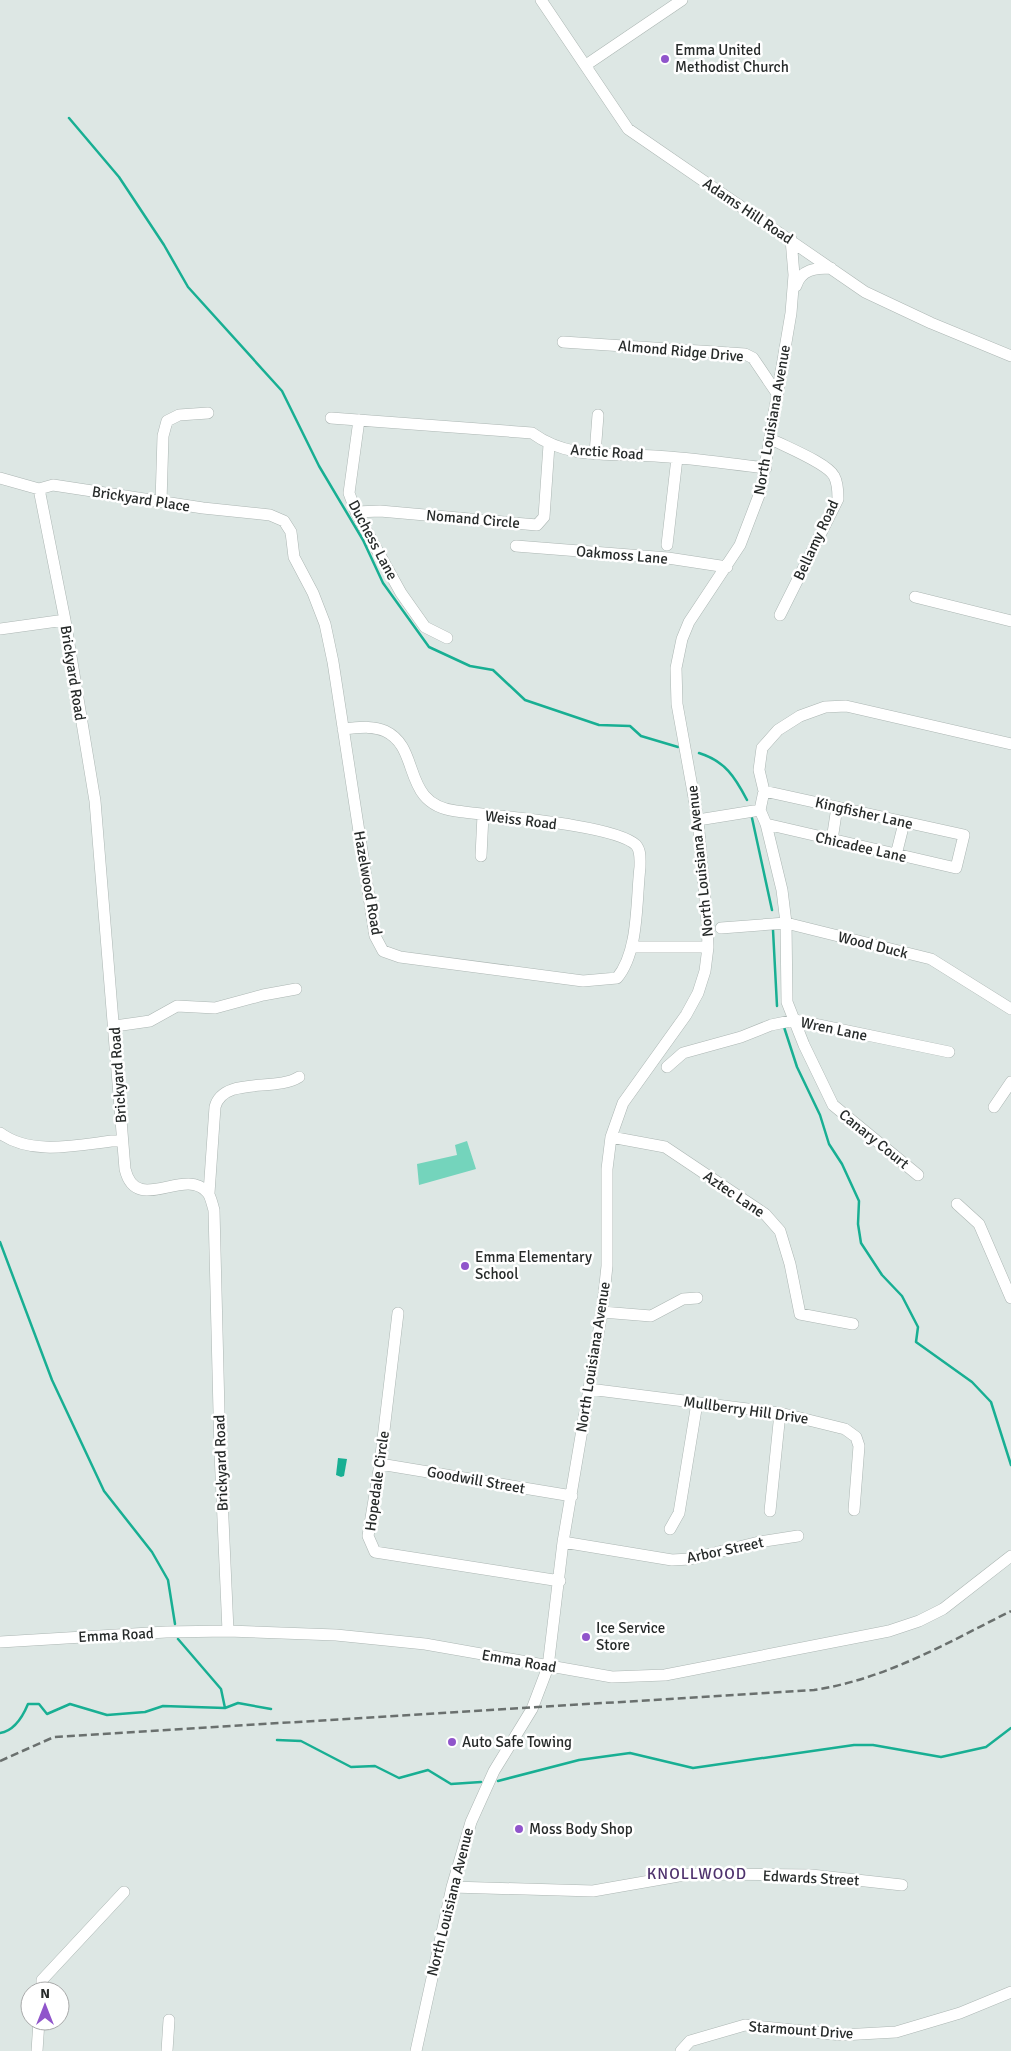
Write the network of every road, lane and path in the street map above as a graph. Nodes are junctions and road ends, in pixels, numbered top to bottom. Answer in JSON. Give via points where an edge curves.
{"nodes":[{"id":1,"x":541,"y":0,"type":"edge"},
{"id":2,"x":682,"y":0,"type":"edge"},
{"id":3,"x":586,"y":65,"type":"junction"},
{"id":4,"x":791,"y":239,"type":"junction"},
{"id":5,"x":832,"y":268,"type":"junction"},
{"id":6,"x":792,"y":297,"type":"junction"},
{"id":7,"x":563,"y":342,"type":"dead end"},
{"id":8,"x":1011,"y":356,"type":"edge"},
{"id":9,"x":778,"y":395,"type":"junction"},
{"id":10,"x":208,"y":413,"type":"dead end"},
{"id":11,"x":598,"y":415,"type":"dead end"},
{"id":12,"x":331,"y":418,"type":"dead end"},
{"id":13,"x":359,"y":420,"type":"junction"},
{"id":14,"x":771,"y":439,"type":"junction"},
{"id":15,"x":549,"y":445,"type":"junction"},
{"id":16,"x":595,"y":454,"type":"junction"},
{"id":17,"x":677,"y":458,"type":"junction"},
{"id":18,"x":766,"y":468,"type":"junction"},
{"id":19,"x":0,"y":478,"type":"edge"},
{"id":20,"x":39,"y":489,"type":"junction"},
{"id":21,"x":161,"y":502,"type":"junction"},
{"id":22,"x":356,"y":512,"type":"junction"},
{"id":23,"x":243,"y":513,"type":"joint"},
{"id":24,"x":667,"y":545,"type":"dead end"},
{"id":25,"x":516,"y":546,"type":"dead end"},
{"id":26,"x":727,"y":567,"type":"junction"},
{"id":27,"x":915,"y":597,"type":"dead end"},
{"id":28,"x":780,"y":615,"type":"dead end"},
{"id":29,"x":64,"y":620,"type":"junction"},
{"id":30,"x":1011,"y":621,"type":"edge"},
{"id":31,"x":0,"y":629,"type":"edge"},
{"id":32,"x":447,"y":638,"type":"dead end"},
{"id":33,"x":343,"y":729,"type":"junction"},
{"id":34,"x":1011,"y":744,"type":"edge"},
{"id":35,"x":764,"y":791,"type":"junction"},
{"id":36,"x":837,"y":807,"type":"junction"},
{"id":37,"x":760,"y":810,"type":"junction"},
{"id":38,"x":483,"y":815,"type":"junction"},
{"id":39,"x":698,"y":820,"type":"junction"},
{"id":40,"x":904,"y":823,"type":"junction"},
{"id":41,"x":766,"y":824,"type":"junction"},
{"id":42,"x":832,"y":840,"type":"junction"},
{"id":43,"x":896,"y":854,"type":"junction"},
{"id":44,"x":481,"y":856,"type":"dead end"},
{"id":45,"x":956,"y":868,"type":"joint"},
{"id":46,"x":786,"y":923,"type":"junction"},
{"id":47,"x":721,"y":928,"type":"dead end"},
{"id":48,"x":632,"y":947,"type":"junction"},
{"id":49,"x":708,"y":947,"type":"junction"},
{"id":50,"x":296,"y":989,"type":"dead end"},
{"id":51,"x":1011,"y":1010,"type":"edge"},
{"id":52,"x":795,"y":1020,"type":"junction"},
{"id":53,"x":115,"y":1026,"type":"junction"},
{"id":54,"x":949,"y":1052,"type":"dead end"},
{"id":55,"x":668,"y":1067,"type":"dead end"},
{"id":56,"x":299,"y":1077,"type":"dead end"},
{"id":57,"x":1011,"y":1082,"type":"edge"},
{"id":58,"x":994,"y":1107,"type":"dead end"},
{"id":59,"x":0,"y":1133,"type":"edge"},
{"id":60,"x":611,"y":1137,"type":"junction"},
{"id":61,"x":122,"y":1140,"type":"junction"},
{"id":62,"x":918,"y":1175,"type":"dead end"},
{"id":63,"x":209,"y":1193,"type":"junction"},
{"id":64,"x":957,"y":1204,"type":"dead end"},
{"id":65,"x":697,"y":1298,"type":"dead end"},
{"id":66,"x":1011,"y":1298,"type":"edge"},
{"id":67,"x":602,"y":1312,"type":"junction"},
{"id":68,"x":398,"y":1313,"type":"dead end"},
{"id":69,"x":853,"y":1324,"type":"dead end"},
{"id":70,"x":589,"y":1389,"type":"junction"},
{"id":71,"x":697,"y":1403,"type":"junction"},
{"id":72,"x":780,"y":1413,"type":"junction"},
{"id":73,"x":380,"y":1464,"type":"junction"},
{"id":74,"x":572,"y":1496,"type":"junction"},
{"id":75,"x":854,"y":1510,"type":"dead end"},
{"id":76,"x":770,"y":1511,"type":"dead end"},
{"id":77,"x":670,"y":1529,"type":"dead end"},
{"id":78,"x":798,"y":1536,"type":"dead end"},
{"id":79,"x":564,"y":1542,"type":"junction"},
{"id":80,"x":1011,"y":1556,"type":"edge"},
{"id":81,"x":560,"y":1581,"type":"junction"},
{"id":82,"x":228,"y":1631,"type":"junction"},
{"id":83,"x":0,"y":1642,"type":"edge"},
{"id":84,"x":548,"y":1667,"type":"junction"},
{"id":85,"x":902,"y":1886,"type":"dead end"},
{"id":86,"x":452,"y":1887,"type":"junction"},
{"id":87,"x":124,"y":1892,"type":"dead end"},
{"id":88,"x":42,"y":1981,"type":"edge"},
{"id":89,"x":1011,"y":1992,"type":"edge"},
{"id":90,"x":169,"y":2020,"type":"dead end"},
{"id":91,"x":38,"y":2031,"type":"edge"},
{"id":92,"x":37,"y":2051,"type":"edge"},
{"id":93,"x":167,"y":2051,"type":"edge"},
{"id":94,"x":416,"y":2051,"type":"edge"},
{"id":95,"x":681,"y":2051,"type":"edge"}],
"edges":[{"from":1,"to":3,"type":"street","name":"Adams Hill Road"},
{"from":2,"to":3,"type":"street"},
{"from":3,"to":4,"type":"street","name":"Adams Hill Road","via":[[628,129]]},
{"from":4,"to":5,"type":"street","name":"Adams Hill Road"},
{"from":4,"to":6,"type":"street","name":"North Louisiana Avenue"},
{"from":5,"to":6,"type":"street","via":[[811,269],[802,274]]},
{"from":5,"to":8,"type":"street","name":"Adams Hill Road","via":[[865,292]]},
{"from":6,"to":9,"type":"street","name":"North Louisiana Avenue"},
{"from":7,"to":9,"type":"street","name":"Almond Ridge Drive","via":[[745,354],[752,357]]},
{"from":9,"to":14,"type":"street","name":"North Louisiana Avenue"},
{"from":10,"to":21,"type":"street","via":[[179,415],[167,421],[163,436]]},
{"from":11,"to":16,"type":"street"},
{"from":12,"to":13,"type":"street","name":"Arctic Road"},
{"from":13,"to":15,"type":"street","name":"Arctic Road","via":[[532,433]]},
{"from":13,"to":22,"type":"street","name":"Duchess Lane","via":[[349,493]]},
{"from":14,"to":18,"type":"street","name":"North Louisiana Avenue"},
{"from":14,"to":28,"type":"street","name":"Bellamy Road","via":[[825,467],[834,476],[838,488],[838,499]]},
{"from":15,"to":16,"type":"street","name":"Arctic Road"},
{"from":15,"to":22,"type":"street","name":"Nomand Circle","via":[[544,517],[536,525],[380,511]]},
{"from":16,"to":17,"type":"street","name":"Arctic Road"},
{"from":17,"to":18,"type":"street","name":"Arctic Road"},
{"from":17,"to":24,"type":"street"},
{"from":18,"to":26,"type":"street","name":"North Louisiana Avenue","via":[[753,515]]},
{"from":19,"to":20,"type":"street"},
{"from":20,"to":21,"type":"street","name":"Brickyard Place","via":[[53,485]]},
{"from":20,"to":29,"type":"street","name":"Brickyard Road"},
{"from":21,"to":23,"type":"street","name":"Brickyard Place"},
{"from":22,"to":32,"type":"street","name":"Duchess Lane","via":[[425,627]]},
{"from":23,"to":33,"type":"street","name":"Hazelwood Road","via":[[270,515],[284,521],[291,532],[294,557],[325,624]]},
{"from":25,"to":26,"type":"street","name":"Oakmoss Lane","via":[[668,558]]},
{"from":26,"to":39,"type":"street","name":"North Louisiana Avenue","via":[[689,622],[676,668],[678,704]]},
{"from":27,"to":30,"type":"street"},
{"from":29,"to":31,"type":"street"},
{"from":29,"to":53,"type":"street","name":"Brickyard Road","via":[[95,801]]},
{"from":33,"to":38,"type":"street","name":"Weiss Road","via":[[386,731],[401,744],[422,795],[442,810]]},
{"from":33,"to":48,"type":"street","name":"Hazelwood Road","via":[[375,936],[383,951],[400,957],[583,981],[617,978],[626,968]]},
{"from":34,"to":35,"type":"street","via":[[846,706],[825,707],[800,716],[778,730],[762,748],[759,770]]},
{"from":35,"to":36,"type":"street","name":"Kingfisher Lane"},
{"from":35,"to":37,"type":"street"},
{"from":36,"to":40,"type":"street","name":"Kingfisher Lane"},
{"from":36,"to":42,"type":"street"},
{"from":37,"to":39,"type":"street"},
{"from":37,"to":41,"type":"street","name":"Canary Court"},
{"from":38,"to":44,"type":"street"},
{"from":38,"to":48,"type":"street","name":"Weiss Road","via":[[575,826],[619,836],[636,845],[640,867]]},
{"from":39,"to":49,"type":"street","name":"North Louisiana Avenue"},
{"from":40,"to":43,"type":"street"},
{"from":40,"to":45,"type":"street","name":"Kingfisher Lane","via":[[964,835]]},
{"from":41,"to":42,"type":"street","name":"Chicadee Lane"},
{"from":41,"to":46,"type":"street","name":"Canary Court","via":[[782,890]]},
{"from":42,"to":43,"type":"street","name":"Chicadee Lane"},
{"from":43,"to":45,"type":"street","name":"Chicadee Lane"},
{"from":46,"to":47,"type":"street","name":"Wood Duck"},
{"from":46,"to":51,"type":"street","name":"Wood Duck","via":[[931,959]]},
{"from":46,"to":52,"type":"street","name":"Canary Court","via":[[788,1002]]},
{"from":48,"to":49,"type":"street"},
{"from":49,"to":60,"type":"street","name":"North Louisiana Avenue","via":[[698,993],[624,1103]]},
{"from":50,"to":53,"type":"street","via":[[215,1008],[177,1006],[150,1021]]},
{"from":52,"to":54,"type":"street","name":"Wren Lane"},
{"from":52,"to":55,"type":"street","name":"Wren Lane","via":[[682,1053]]},
{"from":52,"to":62,"type":"street","name":"Canary Court","via":[[832,1105]]},
{"from":53,"to":61,"type":"street","name":"Brickyard Road"},
{"from":56,"to":63,"type":"street","via":[[282,1084],[231,1089],[218,1099]]},
{"from":57,"to":58,"type":"street"},
{"from":59,"to":61,"type":"street","via":[[38,1147]]},
{"from":60,"to":67,"type":"street","name":"North Louisiana Avenue","via":[[607,1169],[607,1266]]},
{"from":60,"to":69,"type":"street","name":"Aztec Lane","via":[[665,1147],[765,1214],[780,1231],[799,1312]]},
{"from":61,"to":63,"type":"street","name":"Brickyard Road","via":[[124,1169],[132,1185],[150,1191],[190,1183]]},
{"from":63,"to":82,"type":"street","name":"Brickyard Road","via":[[214,1210]]},
{"from":64,"to":66,"type":"street","via":[[979,1224]]},
{"from":65,"to":67,"type":"street","via":[[683,1299],[651,1316]]},
{"from":67,"to":70,"type":"street","name":"North Louisiana Avenue"},
{"from":68,"to":73,"type":"street","name":"Hopedale Circle"},
{"from":70,"to":71,"type":"street","name":"Mullberry Hill Drive"},
{"from":70,"to":74,"type":"street","name":"North Louisiana Avenue"},
{"from":71,"to":72,"type":"street","name":"Mullberry Hill Drive"},
{"from":71,"to":77,"type":"street","via":[[679,1513]]},
{"from":72,"to":75,"type":"street","name":"Mullberry Hill Drive","via":[[845,1429],[856,1437],[859,1446]]},
{"from":72,"to":76,"type":"street"},
{"from":73,"to":74,"type":"street","name":"Goodwill Street"},
{"from":73,"to":81,"type":"street","name":"Hopedale Circle","via":[[368,1536],[375,1552]]},
{"from":74,"to":79,"type":"street","name":"North Louisiana Avenue"},
{"from":78,"to":79,"type":"street","name":"Arbor Street","via":[[672,1560]]},
{"from":79,"to":81,"type":"street","name":"North Louisiana Avenue"},
{"from":80,"to":84,"type":"street","name":"Emma Road","via":[[943,1609],[889,1631],[665,1675],[612,1677]]},
{"from":81,"to":84,"type":"street","name":"North Louisiana Avenue"},
{"from":82,"to":83,"type":"street","name":"Emma Road"},
{"from":82,"to":84,"type":"street","name":"Emma Road","via":[[336,1635],[425,1644]]},
{"from":84,"to":86,"type":"street","name":"North Louisiana Avenue","via":[[532,1708],[494,1771],[478,1805]]},
{"from":85,"to":86,"type":"street","name":"Edwards Street","via":[[811,1875],[690,1874],[593,1891]]},
{"from":86,"to":94,"type":"street","name":"North Louisiana Avenue"},
{"from":87,"to":88,"type":"street"},
{"from":89,"to":95,"type":"street","name":"Starmount Drive","via":[[960,2013],[896,2032],[842,2035],[745,2024],[690,2041]]},
{"from":90,"to":93,"type":"street"},
{"from":91,"to":92,"type":"street"}]}
